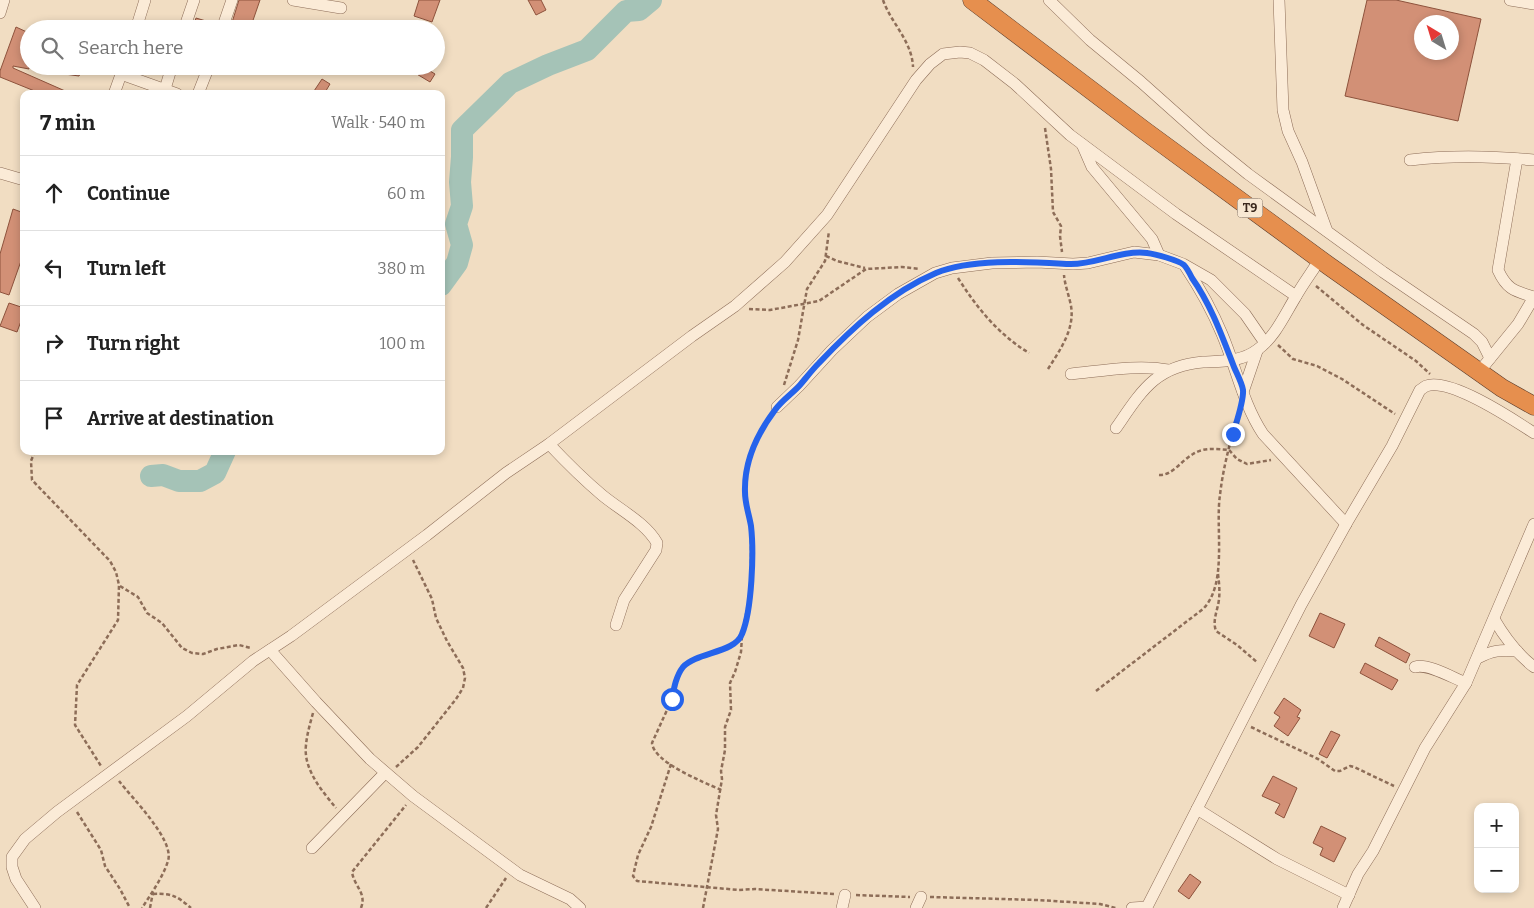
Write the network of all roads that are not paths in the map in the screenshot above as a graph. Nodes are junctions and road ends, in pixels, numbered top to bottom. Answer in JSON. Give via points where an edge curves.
{"nodes":[{"id":1,"x":4,"y":0,"type":"edge"},
{"id":2,"x":145,"y":0,"type":"edge"},
{"id":3,"x":194,"y":0,"type":"edge"},
{"id":4,"x":232,"y":0,"type":"edge"},
{"id":5,"x":293,"y":0,"type":"edge"},
{"id":6,"x":1049,"y":0,"type":"edge"},
{"id":7,"x":1279,"y":0,"type":"edge"},
{"id":8,"x":1510,"y":0,"type":"edge"},
{"id":9,"x":981,"y":3,"type":"edge"},
{"id":10,"x":1534,"y":4,"type":"edge"},
{"id":11,"x":341,"y":8,"type":"dead end"},
{"id":12,"x":0,"y":13,"type":"edge"},
{"id":13,"x":139,"y":20,"type":"edge"},
{"id":14,"x":187,"y":20,"type":"edge"},
{"id":15,"x":225,"y":20,"type":"edge"},
{"id":16,"x":121,"y":75,"type":"edge"},
{"id":17,"x":134,"y":75,"type":"edge"},
{"id":18,"x":169,"y":75,"type":"edge"},
{"id":19,"x":205,"y":75,"type":"edge"},
{"id":20,"x":164,"y":89,"type":"joint"},
{"id":21,"x":116,"y":90,"type":"edge"},
{"id":22,"x":200,"y":90,"type":"edge"},
{"id":23,"x":1082,"y":144,"type":"junction"},
{"id":24,"x":1517,"y":158,"type":"junction"},
{"id":25,"x":1410,"y":160,"type":"dead end"},
{"id":26,"x":1534,"y":160,"type":"edge"},
{"id":27,"x":0,"y":173,"type":"edge"},
{"id":28,"x":20,"y":179,"type":"edge"},
{"id":29,"x":1327,"y":231,"type":"junction"},
{"id":30,"x":1159,"y":255,"type":"junction"},
{"id":31,"x":1320,"y":260,"type":"junction"},
{"id":32,"x":1184,"y":264,"type":"junction"},
{"id":33,"x":1296,"y":296,"type":"junction"},
{"id":34,"x":1534,"y":297,"type":"edge"},
{"id":35,"x":1264,"y":343,"type":"junction"},
{"id":36,"x":1490,"y":358,"type":"junction"},
{"id":37,"x":1232,"y":361,"type":"junction"},
{"id":38,"x":1168,"y":370,"type":"junction"},
{"id":39,"x":1479,"y":372,"type":"junction"},
{"id":40,"x":1071,"y":374,"type":"dead end"},
{"id":41,"x":1243,"y":392,"type":"junction"},
{"id":42,"x":1534,"y":406,"type":"edge"},
{"id":43,"x":776,"y":407,"type":"road end"},
{"id":44,"x":1116,"y":428,"type":"dead end"},
{"id":45,"x":1534,"y":433,"type":"edge"},
{"id":46,"x":550,"y":444,"type":"junction"},
{"id":47,"x":1346,"y":524,"type":"junction"},
{"id":48,"x":1534,"y":524,"type":"edge"},
{"id":49,"x":1494,"y":619,"type":"junction"},
{"id":50,"x":616,"y":625,"type":"dead end"},
{"id":51,"x":1516,"y":651,"type":"junction"},
{"id":52,"x":267,"y":652,"type":"junction"},
{"id":53,"x":1478,"y":658,"type":"junction"},
{"id":54,"x":1415,"y":667,"type":"dead end"},
{"id":55,"x":1534,"y":667,"type":"edge"},
{"id":56,"x":1466,"y":683,"type":"junction"},
{"id":57,"x":386,"y":774,"type":"junction"},
{"id":58,"x":1197,"y":809,"type":"junction"},
{"id":59,"x":312,"y":848,"type":"dead end"},
{"id":60,"x":12,"y":857,"type":"junction"},
{"id":61,"x":0,"y":866,"type":"edge"},
{"id":62,"x":1349,"y":894,"type":"junction"},
{"id":63,"x":845,"y":895,"type":"dead end"},
{"id":64,"x":36,"y":908,"type":"edge"},
{"id":65,"x":580,"y":908,"type":"edge"},
{"id":66,"x":842,"y":908,"type":"edge"},
{"id":67,"x":1132,"y":908,"type":"edge"},
{"id":68,"x":1146,"y":908,"type":"edge"},
{"id":69,"x":1343,"y":908,"type":"edge"}],
"edges":[{"from":1,"to":12,"type":"street"},
{"from":2,"to":13,"type":"street"},
{"from":3,"to":14,"type":"street"},
{"from":4,"to":15,"type":"street"},
{"from":5,"to":11,"type":"street"},
{"from":6,"to":29,"type":"street","via":[[1090,40],[1206,140]]},
{"from":7,"to":29,"type":"street","via":[[1283,110]]},
{"from":8,"to":10,"type":"street"},
{"from":9,"to":31,"type":"highway","number":"T9","via":[[1145,131]]},
{"from":16,"to":21,"type":"street"},
{"from":17,"to":20,"type":"street"},
{"from":18,"to":20,"type":"street"},
{"from":19,"to":22,"type":"street"},
{"from":23,"to":30,"type":"street","via":[[1092,167],[1152,239]]},
{"from":23,"to":33,"type":"street","via":[[1176,214]]},
{"from":23,"to":46,"type":"street","via":[[984,60],[970,53],[943,54],[916,80],[827,215],[785,262],[735,306]]},
{"from":24,"to":25,"type":"street","via":[[1481,156]]},
{"from":24,"to":26,"type":"street"},
{"from":24,"to":34,"type":"street","via":[[1498,270],[1512,290]]},
{"from":27,"to":28,"type":"street"},
{"from":29,"to":36,"type":"street","via":[[1474,334]]},
{"from":30,"to":32,"type":"street"},
{"from":30,"to":43,"type":"street","via":[[1134,252],[1088,263],[992,263],[935,273],[868,316]]},
{"from":31,"to":33,"type":"street"},
{"from":31,"to":39,"type":"highway","number":"T9"},
{"from":32,"to":35,"type":"street","via":[[1211,280],[1245,314]]},
{"from":32,"to":37,"type":"street","via":[[1212,313]]},
{"from":33,"to":35,"type":"street","via":[[1280,324]]},
{"from":34,"to":36,"type":"street","via":[[1518,324]]},
{"from":35,"to":37,"type":"street","via":[[1247,356]]},
{"from":35,"to":41,"type":"street"},
{"from":36,"to":39,"type":"street"},
{"from":37,"to":38,"type":"street","via":[[1201,362]]},
{"from":37,"to":41,"type":"street"},
{"from":38,"to":40,"type":"street","via":[[1128,369]]},
{"from":38,"to":44,"type":"street","via":[[1146,387]]},
{"from":39,"to":42,"type":"highway","number":"T9"},
{"from":41,"to":47,"type":"street","via":[[1254,421],[1263,434]]},
{"from":45,"to":47,"type":"street","via":[[1461,390],[1426,386],[1420,390],[1406,421]]},
{"from":46,"to":50,"type":"street","via":[[572,468],[645,528],[657,543],[656,550],[624,600]]},
{"from":46,"to":52,"type":"street","via":[[506,472]]},
{"from":47,"to":58,"type":"street"},
{"from":48,"to":49,"type":"street"},
{"from":49,"to":51,"type":"street"},
{"from":49,"to":53,"type":"street"},
{"from":51,"to":53,"type":"street","via":[[1497,650]]},
{"from":51,"to":55,"type":"street"},
{"from":52,"to":57,"type":"street"},
{"from":52,"to":60,"type":"street","via":[[71,802],[25,839]]},
{"from":53,"to":56,"type":"street"},
{"from":54,"to":56,"type":"street","via":[[1431,668]]},
{"from":56,"to":62,"type":"street","via":[[1425,748]]},
{"from":57,"to":59,"type":"street"},
{"from":57,"to":65,"type":"street","via":[[532,882],[570,899]]},
{"from":58,"to":62,"type":"street","via":[[1277,859]]},
{"from":58,"to":68,"type":"street"},
{"from":60,"to":61,"type":"street"},
{"from":60,"to":64,"type":"street","via":[[16,879]]},
{"from":62,"to":69,"type":"street"},
{"from":63,"to":66,"type":"street"},
{"from":67,"to":68,"type":"street"}]}
